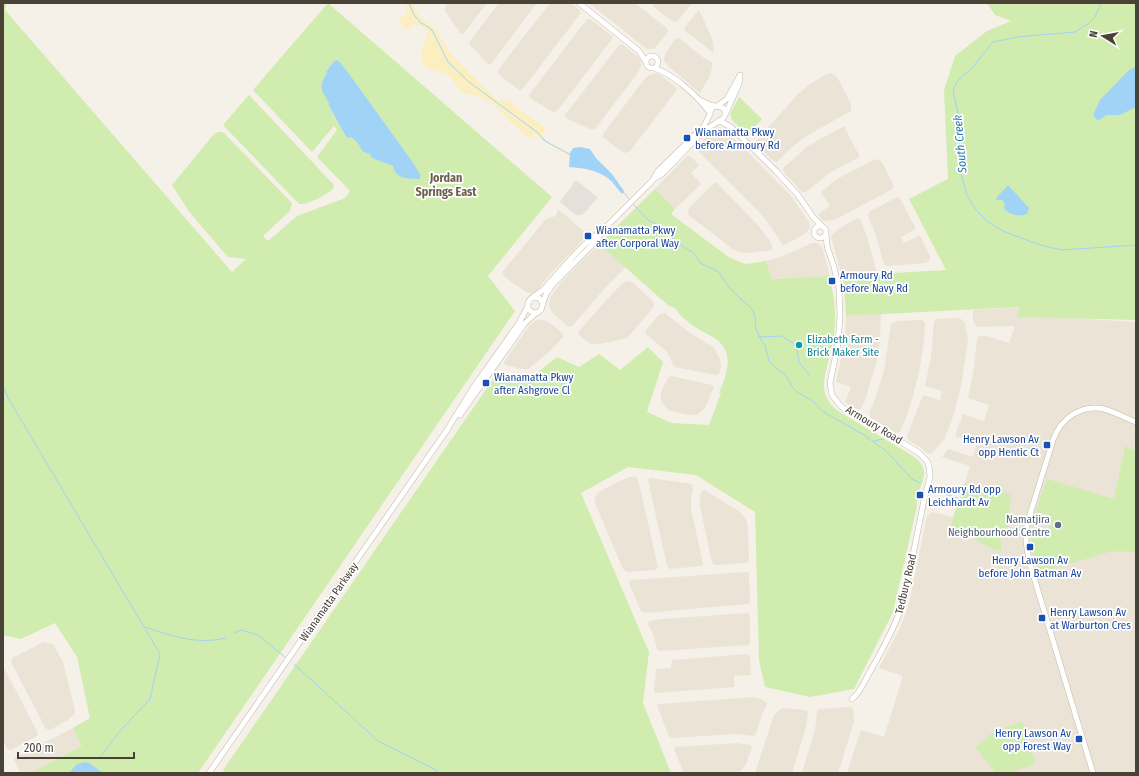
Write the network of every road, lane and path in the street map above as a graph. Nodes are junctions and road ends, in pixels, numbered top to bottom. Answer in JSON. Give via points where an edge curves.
{"nodes":[{"id":1,"x":580,"y":3,"type":"edge"},
{"id":2,"x":639,"y":51,"type":"junction"},
{"id":3,"x":651,"y":56,"type":"junction"},
{"id":4,"x":659,"y":61,"type":"junction"},
{"id":5,"x":646,"y":62,"type":"junction"},
{"id":6,"x":654,"y":68,"type":"junction"},
{"id":7,"x":665,"y":72,"type":"junction"},
{"id":8,"x":702,"y":101,"type":"junction"},
{"id":9,"x":716,"y":106,"type":"junction"},
{"id":10,"x":710,"y":113,"type":"junction"},
{"id":11,"x":725,"y":115,"type":"junction"},
{"id":12,"x":719,"y":121,"type":"junction"},
{"id":13,"x":731,"y":127,"type":"junction"},
{"id":14,"x":653,"y":180,"type":"junction"},
{"id":15,"x":813,"y":217,"type":"junction"},
{"id":16,"x":822,"y":226,"type":"junction"},
{"id":17,"x":604,"y":229,"type":"junction"},
{"id":18,"x":815,"y":230,"type":"junction"},
{"id":19,"x":826,"y":233,"type":"junction"},
{"id":20,"x":818,"y":238,"type":"junction"},
{"id":21,"x":827,"y":246,"type":"junction"},
{"id":22,"x":533,"y":298,"type":"junction"},
{"id":23,"x":543,"y":304,"type":"junction"},
{"id":24,"x":528,"y":306,"type":"junction"},
{"id":25,"x":536,"y":313,"type":"junction"},
{"id":26,"x":1136,"y":422,"type":"edge"},
{"id":27,"x":447,"y":430,"type":"junction"},
{"id":28,"x":923,"y":504,"type":"joint"},
{"id":29,"x":852,"y":699,"type":"dead end"},
{"id":30,"x":209,"y":773,"type":"edge"},
{"id":31,"x":1093,"y":773,"type":"edge"}],
"edges":[{"from":1,"to":2,"type":"street"},
{"from":2,"to":3,"type":"street"},
{"from":2,"to":5,"type":"street"},
{"from":3,"to":4,"type":"street"},
{"from":3,"to":5,"type":"street"},
{"from":4,"to":6,"type":"street"},
{"from":4,"to":7,"type":"street"},
{"from":5,"to":6,"type":"street","via":[[649,67]]},
{"from":6,"to":7,"type":"street"},
{"from":7,"to":8,"type":"street"},
{"from":8,"to":9,"type":"street"},
{"from":8,"to":10,"type":"street"},
{"from":9,"to":10,"type":"street"},
{"from":9,"to":11,"type":"street","via":[[723,108]]},
{"from":9,"to":11,"type":"street","via":[[727,99],[740,75],[739,84]]},
{"from":10,"to":12,"type":"street","via":[[713,120]]},
{"from":10,"to":14,"type":"street","via":[[704,126],[658,171]]},
{"from":11,"to":12,"type":"street"},
{"from":11,"to":13,"type":"street"},
{"from":12,"to":13,"type":"street"},
{"from":12,"to":14,"type":"street","via":[[708,128]]},
{"from":13,"to":15,"type":"street","via":[[794,190]]},
{"from":14,"to":17,"type":"street"},
{"from":15,"to":16,"type":"street"},
{"from":15,"to":18,"type":"street"},
{"from":16,"to":18,"type":"street"},
{"from":16,"to":19,"type":"street"},
{"from":17,"to":22,"type":"street"},
{"from":17,"to":23,"type":"street","via":[[597,240],[554,283]]},
{"from":18,"to":20,"type":"street"},
{"from":19,"to":20,"type":"street"},
{"from":19,"to":21,"type":"street","name":"Armoury Road"},
{"from":20,"to":21,"type":"street"},
{"from":21,"to":28,"type":"street","name":"Armoury Road","via":[[836,277],[840,307],[838,344],[830,383],[832,395],[843,408],[922,456],[929,466],[930,477]]},
{"from":22,"to":23,"type":"street","via":[[540,299]]},
{"from":22,"to":24,"type":"street","via":[[528,301]]},
{"from":23,"to":25,"type":"street","via":[[541,310]]},
{"from":24,"to":25,"type":"street","via":[[530,311]]},
{"from":24,"to":27,"type":"street","name":"Wianamatta Parkway"},
{"from":25,"to":27,"type":"street","name":"Wianamatta Parkway","via":[[525,323]]},
{"from":26,"to":31,"type":"street","via":[[1097,408],[1080,411],[1064,421],[1055,436],[1026,529],[1028,554]]},
{"from":27,"to":30,"type":"street","name":"Wianamatta Parkway"},
{"from":28,"to":29,"type":"street","name":"Tedbury Road","via":[[904,600],[898,618],[859,691]]}]}
